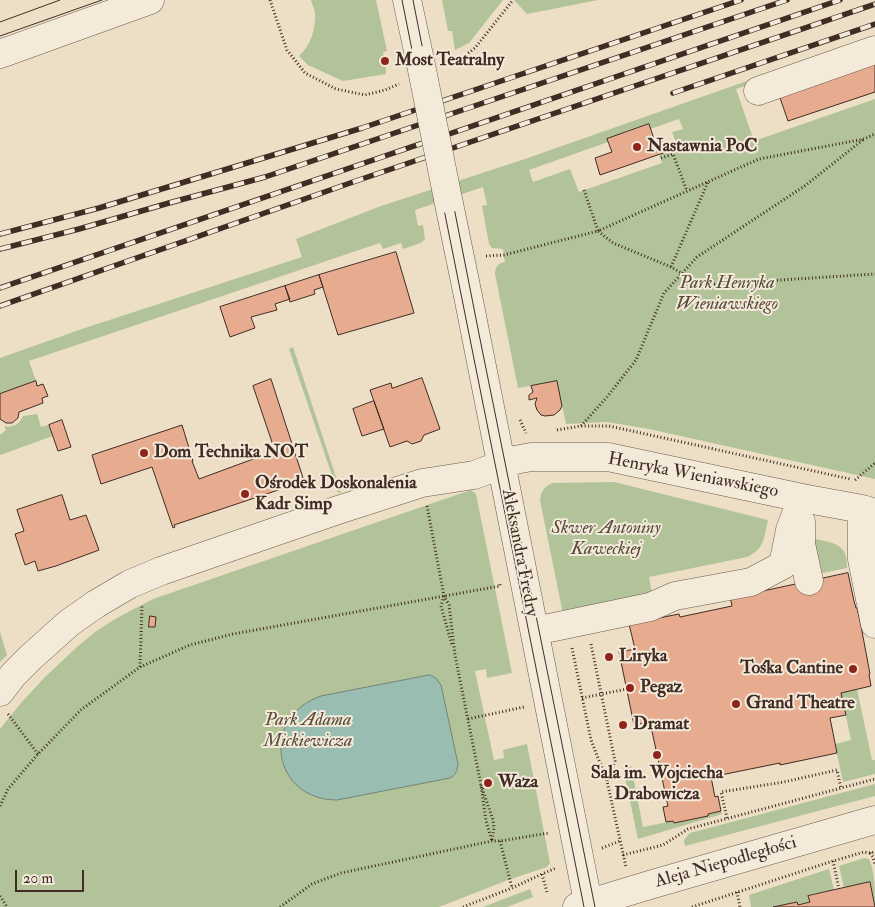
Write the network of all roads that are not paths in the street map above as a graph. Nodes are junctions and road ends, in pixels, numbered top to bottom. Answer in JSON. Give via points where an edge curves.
{"nodes":[{"id":1,"x":150,"y":0,"type":"edge"},
{"id":2,"x":407,"y":0,"type":"edge"},
{"id":3,"x":875,"y":50,"type":"edge"},
{"id":4,"x":0,"y":54,"type":"edge"},
{"id":5,"x":758,"y":91,"type":"dead end"},
{"id":6,"x":502,"y":464,"type":"junction"},
{"id":7,"x":802,"y":498,"type":"junction"},
{"id":8,"x":869,"y":511,"type":"edge"},
{"id":9,"x":809,"y":581,"type":"dead end"},
{"id":10,"x":875,"y":624,"type":"edge"},
{"id":11,"x":535,"y":631,"type":"junction"},
{"id":12,"x":3,"y":702,"type":"edge"},
{"id":13,"x":875,"y":820,"type":"edge"},
{"id":14,"x":585,"y":906,"type":"edge"}],
"edges":[{"from":1,"to":4,"type":"street"},
{"from":2,"to":6,"type":"street","name":"Aleksandra Fredry","bridge":true,"via":[[431,63],[448,199]]},
{"from":3,"to":5,"type":"street"},
{"from":6,"to":7,"type":"street","name":"Henryka Wieniawskiego","via":[[532,457],[608,457]]},
{"from":6,"to":11,"type":"street","name":"Aleksandra Fredry"},
{"from":6,"to":12,"type":"street","name":"Henryka Wieniawskiego","via":[[474,475],[422,483],[395,483],[338,510],[126,580],[31,657],[14,675]]},
{"from":7,"to":8,"type":"street","name":"Henryka Wieniawskiego"},
{"from":7,"to":9,"type":"street","via":[[801,544]]},
{"from":7,"to":11,"type":"street","via":[[790,530],[783,565],[751,582],[675,596],[650,607]]},
{"from":8,"to":10,"type":"street","via":[[862,559]]},
{"from":11,"to":14,"type":"street","name":"Aleksandra Fredry"},
{"from":13,"to":14,"type":"street","name":"Aleja Niepodległości"}]}
